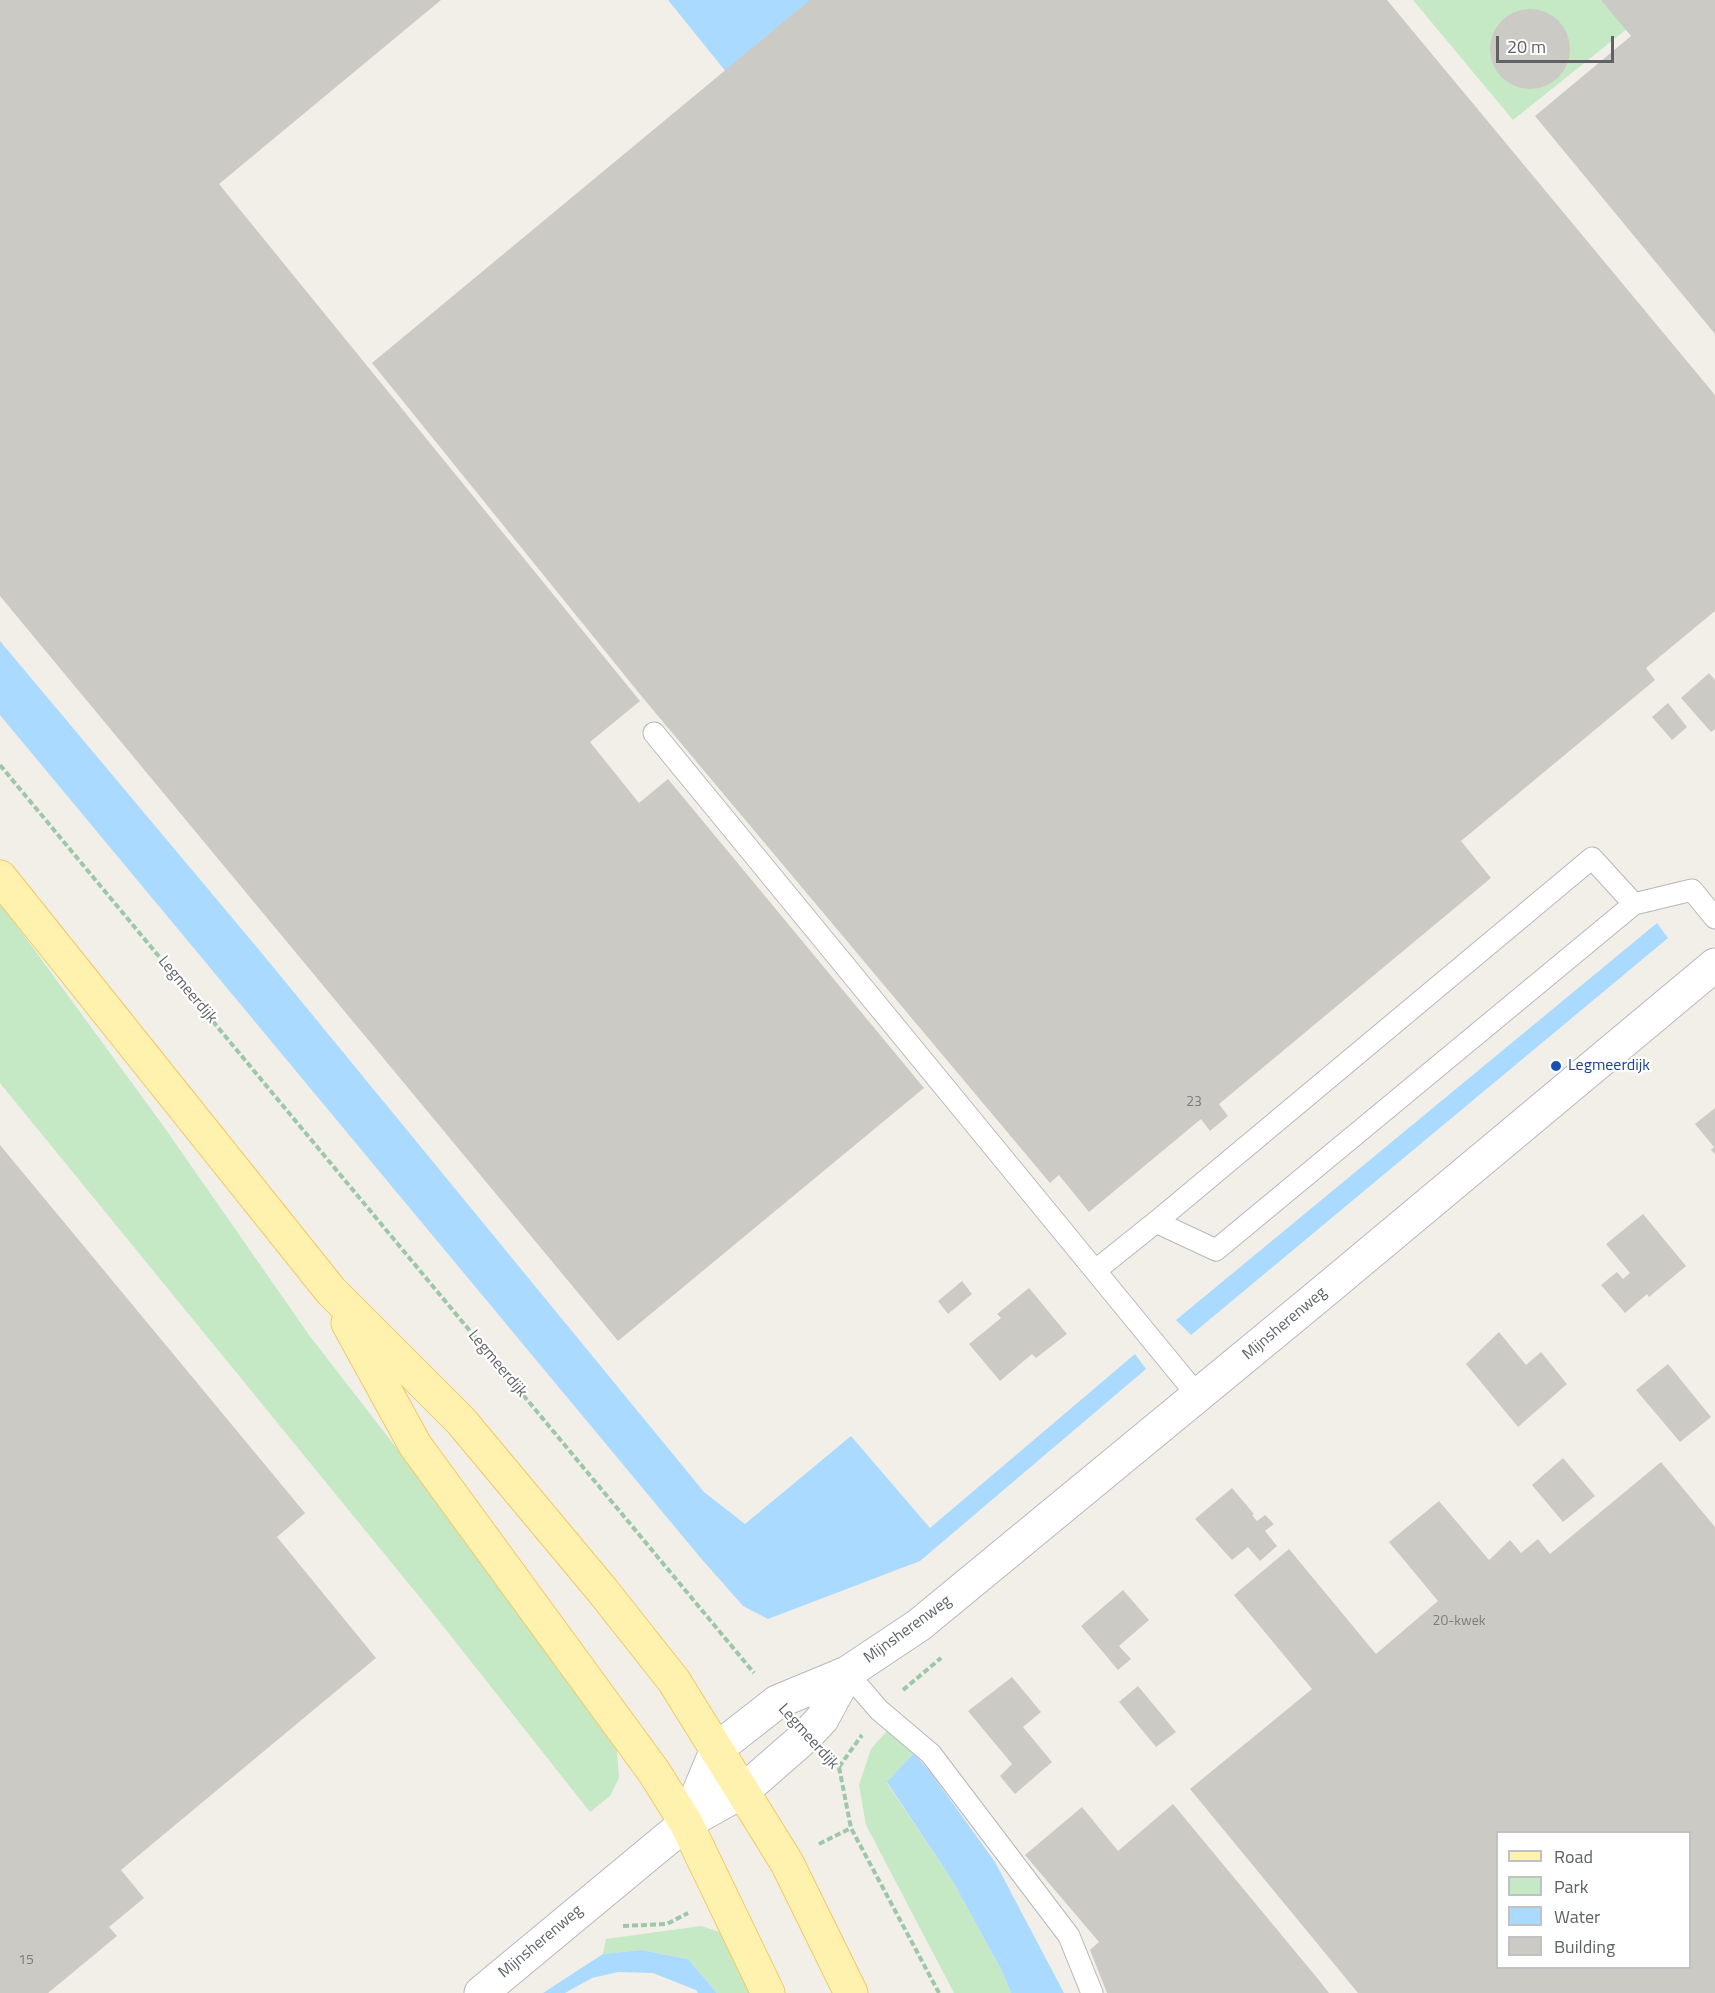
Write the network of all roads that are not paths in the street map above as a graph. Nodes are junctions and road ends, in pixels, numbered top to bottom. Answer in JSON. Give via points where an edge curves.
{"nodes":[{"id":1,"x":654,"y":733,"type":"dead end"},
{"id":2,"x":0,"y":877,"type":"edge"},
{"id":3,"x":1634,"y":904,"type":"junction"},
{"id":4,"x":1715,"y":918,"type":"edge"},
{"id":5,"x":1715,"y":965,"type":"edge"},
{"id":6,"x":1156,"y":1222,"type":"junction"},
{"id":7,"x":1096,"y":1270,"type":"junction"},
{"id":8,"x":330,"y":1291,"type":"junction"},
{"id":9,"x":1198,"y":1396,"type":"junction"},
{"id":10,"x":848,"y":1673,"type":"junction"},
{"id":11,"x":717,"y":1749,"type":"junction"},
{"id":12,"x":743,"y":1791,"type":"junction"},
{"id":13,"x":686,"y":1823,"type":"junction"},
{"id":14,"x":481,"y":1993,"type":"edge"},
{"id":15,"x":768,"y":1993,"type":"edge"},
{"id":16,"x":850,"y":1993,"type":"edge"},
{"id":17,"x":1092,"y":1993,"type":"edge"}],
"edges":[{"from":1,"to":7,"type":"lane"},
{"from":2,"to":8,"type":"main road"},
{"from":3,"to":4,"type":"lane","via":[[1692,890]]},
{"from":3,"to":6,"type":"lane","via":[[1216,1250]]},
{"from":3,"to":6,"type":"lane","via":[[1592,858]]},
{"from":5,"to":9,"type":"street","name":"Mijnsherenweg"},
{"from":6,"to":7,"type":"lane"},
{"from":7,"to":9,"type":"lane"},
{"from":8,"to":11,"type":"main road","via":[[461,1421],[674,1681]]},
{"from":8,"to":13,"type":"main road","via":[[415,1445],[654,1772]]},
{"from":9,"to":10,"type":"street","name":"Mijnsherenweg","via":[[919,1625]]},
{"from":10,"to":11,"type":"street","name":"Mijnsherenweg","via":[[777,1702]]},
{"from":10,"to":12,"type":"street","name":"Mijnsherenweg","via":[[822,1719]]},
{"from":10,"to":17,"type":"lane","via":[[879,1710],[931,1754],[1069,1936]]},
{"from":11,"to":12,"type":"main road"},
{"from":11,"to":13,"type":"street","name":"Mijnsherenweg"},
{"from":12,"to":13,"type":"street","name":"Mijnsherenweg"},
{"from":12,"to":16,"type":"main road","via":[[787,1863]]},
{"from":13,"to":14,"type":"street","name":"Mijnsherenweg"},
{"from":13,"to":15,"type":"main road"}]}
